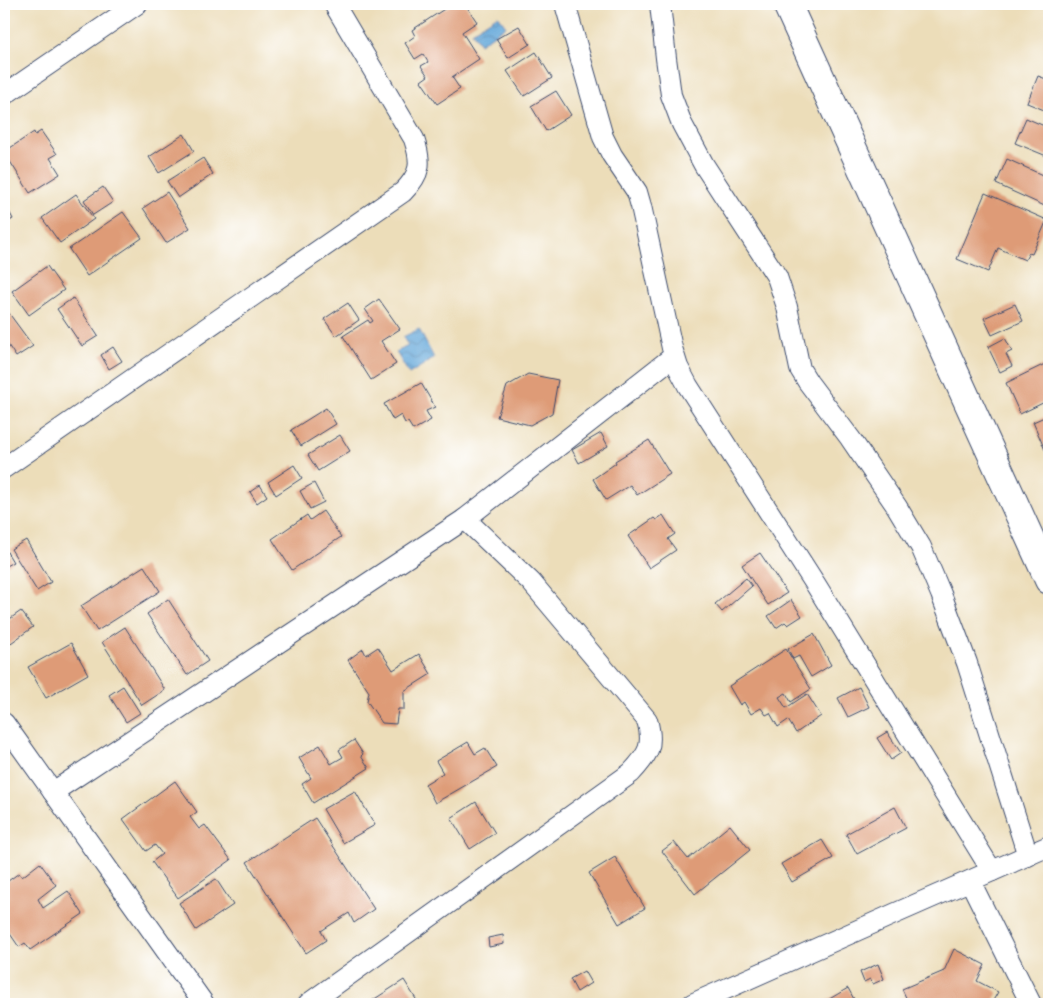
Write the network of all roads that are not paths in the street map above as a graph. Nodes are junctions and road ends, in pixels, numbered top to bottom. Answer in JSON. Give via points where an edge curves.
{"nodes":[{"id":1,"x":137,"y":4,"type":"edge"},
{"id":2,"x":334,"y":4,"type":"edge"},
{"id":3,"x":565,"y":4,"type":"edge"},
{"id":4,"x":660,"y":4,"type":"edge"},
{"id":5,"x":787,"y":4,"type":"edge"},
{"id":6,"x":4,"y":95,"type":"edge"},
{"id":7,"x":674,"y":356,"type":"junction"},
{"id":8,"x":4,"y":468,"type":"edge"},
{"id":9,"x":465,"y":519,"type":"junction"},
{"id":10,"x":1049,"y":580,"type":"edge"},
{"id":11,"x":7,"y":734,"type":"edge"},
{"id":12,"x":53,"y":792,"type":"junction"},
{"id":13,"x":1049,"y":846,"type":"edge"},
{"id":14,"x":1028,"y":856,"type":"junction"},
{"id":15,"x":992,"y":871,"type":"junction"},
{"id":16,"x":970,"y":881,"type":"junction"},
{"id":17,"x":204,"y":1004,"type":"edge"},
{"id":18,"x":308,"y":1004,"type":"edge"},
{"id":19,"x":692,"y":1004,"type":"edge"},
{"id":20,"x":1031,"y":1004,"type":"edge"}],
"edges":[{"from":1,"to":6,"type":"street"},
{"from":2,"to":8,"type":"street","via":[[414,140],[419,153],[419,168],[412,182],[403,192]]},
{"from":3,"to":7,"type":"street","via":[[603,137],[637,192]]},
{"from":4,"to":14,"type":"street","via":[[671,95],[682,124],[704,165],[777,277],[788,307],[800,369],[850,438],[921,547],[966,663]]},
{"from":5,"to":10,"type":"main road"},
{"from":7,"to":9,"type":"street"},
{"from":7,"to":15,"type":"street","via":[[688,386],[816,585]]},
{"from":9,"to":12,"type":"street"},
{"from":9,"to":18,"type":"street","via":[[530,582],[648,720],[650,745],[644,760],[632,773]]},
{"from":11,"to":12,"type":"street"},
{"from":12,"to":17,"type":"street"},
{"from":13,"to":14,"type":"street"},
{"from":14,"to":15,"type":"street"},
{"from":15,"to":16,"type":"street"},
{"from":16,"to":19,"type":"street"},
{"from":16,"to":20,"type":"street"}]}
